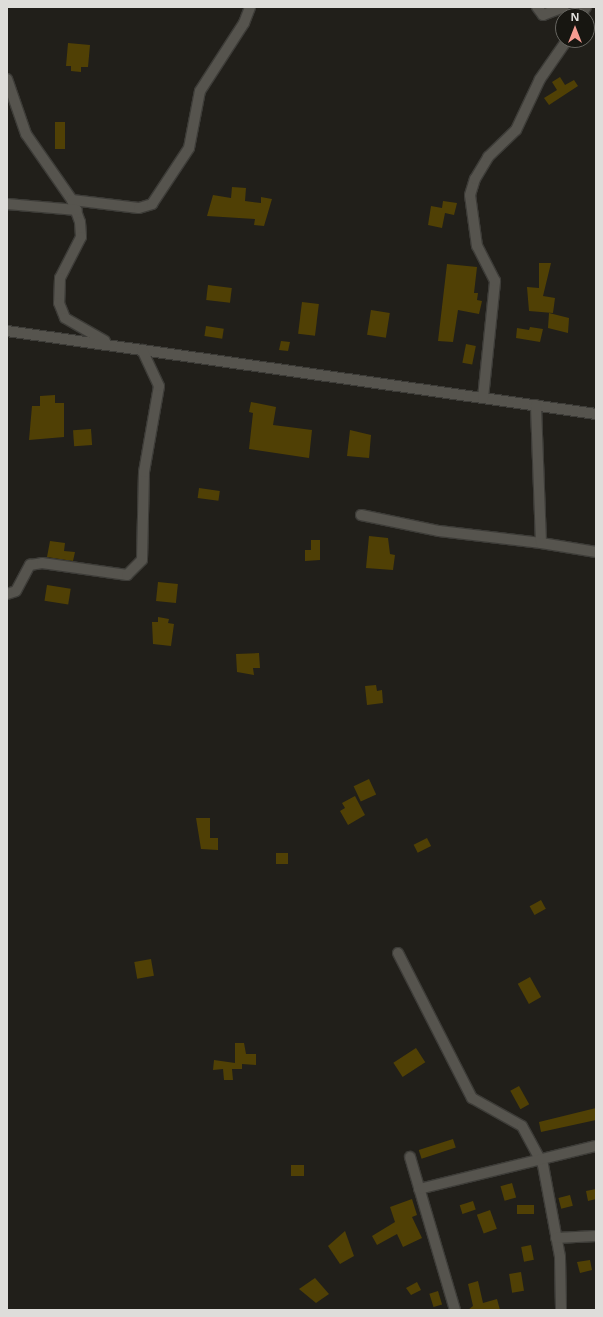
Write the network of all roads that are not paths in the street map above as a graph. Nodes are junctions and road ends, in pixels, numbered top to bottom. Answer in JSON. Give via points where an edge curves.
{"nodes":[{"id":1,"x":250,"y":7,"type":"edge"},
{"id":2,"x":537,"y":7,"type":"edge"},
{"id":3,"x":564,"y":7,"type":"edge"},
{"id":4,"x":562,"y":48,"type":"edge"},
{"id":5,"x":7,"y":79,"type":"edge"},
{"id":6,"x":72,"y":200,"type":"junction"},
{"id":7,"x":7,"y":204,"type":"edge"},
{"id":8,"x":77,"y":210,"type":"junction"},
{"id":9,"x":7,"y":331,"type":"edge"},
{"id":10,"x":110,"y":344,"type":"junction"},
{"id":11,"x":142,"y":350,"type":"junction"},
{"id":12,"x":483,"y":398,"type":"junction"},
{"id":13,"x":536,"y":405,"type":"junction"},
{"id":14,"x":596,"y":414,"type":"edge"},
{"id":15,"x":361,"y":515,"type":"dead end"},
{"id":16,"x":541,"y":543,"type":"junction"},
{"id":17,"x":596,"y":552,"type":"edge"},
{"id":18,"x":7,"y":594,"type":"edge"},
{"id":19,"x":398,"y":953,"type":"dead end"},
{"id":20,"x":596,"y":1146,"type":"edge"},
{"id":21,"x":410,"y":1157,"type":"dead end"},
{"id":22,"x":540,"y":1158,"type":"junction"},
{"id":23,"x":419,"y":1189,"type":"junction"},
{"id":24,"x":596,"y":1236,"type":"edge"},
{"id":25,"x":556,"y":1238,"type":"junction"},
{"id":26,"x":455,"y":1310,"type":"edge"},
{"id":27,"x":561,"y":1310,"type":"edge"}],
"edges":[{"from":1,"to":6,"type":"street","via":[[244,23],[200,90],[188,148],[152,204],[139,208]]},
{"from":2,"to":3,"type":"street","via":[[543,15]]},
{"from":4,"to":12,"type":"street","via":[[540,80],[516,130],[488,157],[475,179],[470,195],[477,246],[494,281]]},
{"from":5,"to":6,"type":"street","via":[[26,134]]},
{"from":6,"to":8,"type":"street"},
{"from":7,"to":8,"type":"street"},
{"from":8,"to":10,"type":"street","via":[[81,237],[60,278],[59,303],[65,318]]},
{"from":9,"to":10,"type":"street"},
{"from":10,"to":11,"type":"street"},
{"from":11,"to":12,"type":"street"},
{"from":11,"to":18,"type":"street","via":[[159,386],[144,472],[142,560],[127,575],[42,563],[30,565],[16,591]]},
{"from":12,"to":13,"type":"street"},
{"from":13,"to":14,"type":"street"},
{"from":13,"to":16,"type":"street"},
{"from":15,"to":16,"type":"street","via":[[439,531]]},
{"from":16,"to":17,"type":"street"},
{"from":19,"to":22,"type":"street","via":[[472,1098],[522,1126]]},
{"from":20,"to":22,"type":"street"},
{"from":21,"to":23,"type":"street"},
{"from":22,"to":23,"type":"street"},
{"from":22,"to":25,"type":"street"},
{"from":23,"to":26,"type":"street"},
{"from":24,"to":25,"type":"street"},
{"from":25,"to":27,"type":"street"}]}
